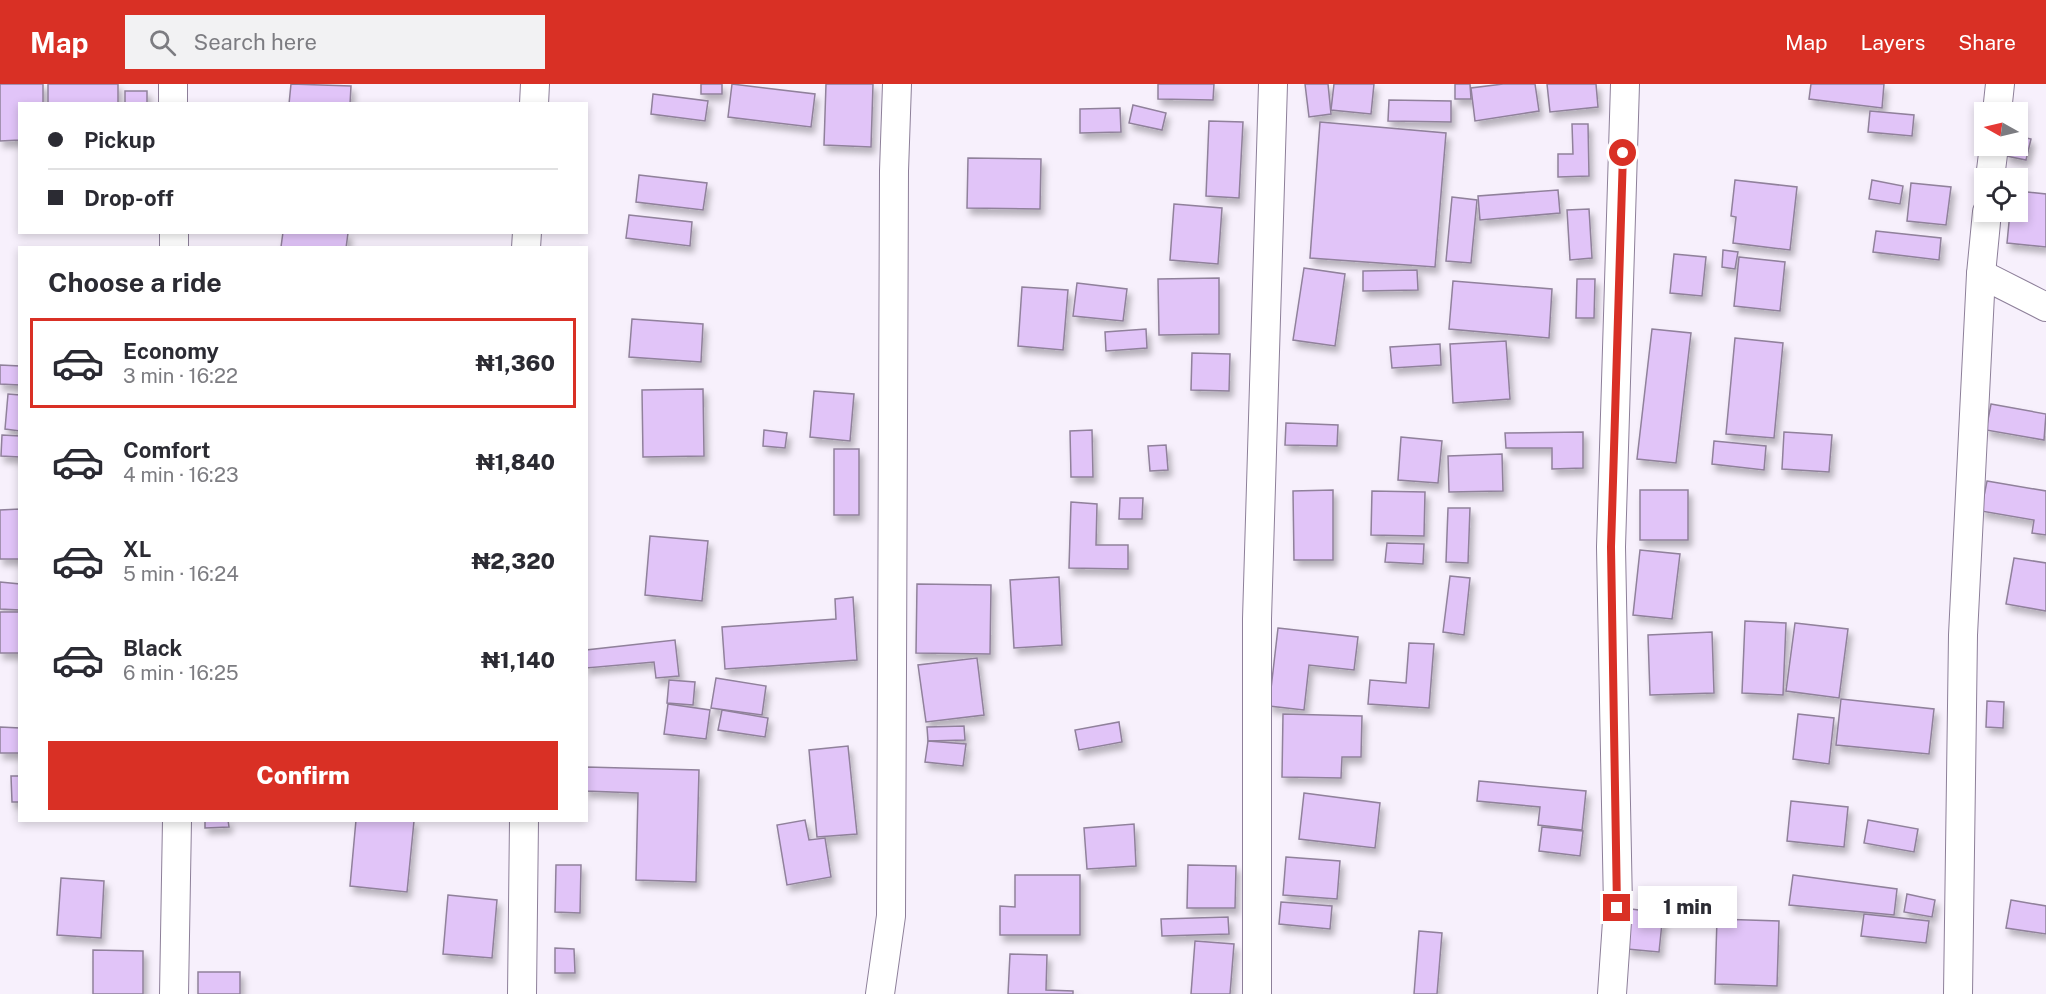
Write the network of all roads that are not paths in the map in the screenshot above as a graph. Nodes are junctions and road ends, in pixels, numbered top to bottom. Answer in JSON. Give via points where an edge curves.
{"nodes":[{"id":1,"x":173,"y":84,"type":"edge"},
{"id":2,"x":536,"y":84,"type":"edge"},
{"id":3,"x":897,"y":84,"type":"edge"},
{"id":4,"x":1273,"y":84,"type":"edge"},
{"id":5,"x":1625,"y":84,"type":"edge"},
{"id":6,"x":2000,"y":84,"type":"edge"},
{"id":7,"x":173,"y":102,"type":"edge"},
{"id":8,"x":534,"y":102,"type":"edge"},
{"id":9,"x":1998,"y":102,"type":"edge"},
{"id":10,"x":1986,"y":222,"type":"edge"},
{"id":11,"x":1981,"y":274,"type":"junction"},
{"id":12,"x":2046,"y":307,"type":"edge"},
{"id":13,"x":177,"y":822,"type":"edge"},
{"id":14,"x":525,"y":822,"type":"edge"},
{"id":15,"x":174,"y":994,"type":"edge"},
{"id":16,"x":522,"y":994,"type":"edge"},
{"id":17,"x":880,"y":994,"type":"edge"},
{"id":18,"x":1257,"y":994,"type":"edge"},
{"id":19,"x":1612,"y":994,"type":"edge"},
{"id":20,"x":1959,"y":994,"type":"edge"}],
"edges":[{"from":1,"to":7,"type":"street"},
{"from":2,"to":8,"type":"street"},
{"from":3,"to":17,"type":"street","via":[[891,916]]},
{"from":4,"to":18,"type":"street","via":[[1257,619]]},
{"from":5,"to":19,"type":"street","via":[[1611,547],[1617,908]]},
{"from":6,"to":9,"type":"street"},
{"from":10,"to":11,"type":"street"},
{"from":11,"to":12,"type":"street"},
{"from":11,"to":20,"type":"street","via":[[1963,635]]},
{"from":13,"to":15,"type":"street"},
{"from":14,"to":16,"type":"street"}]}
